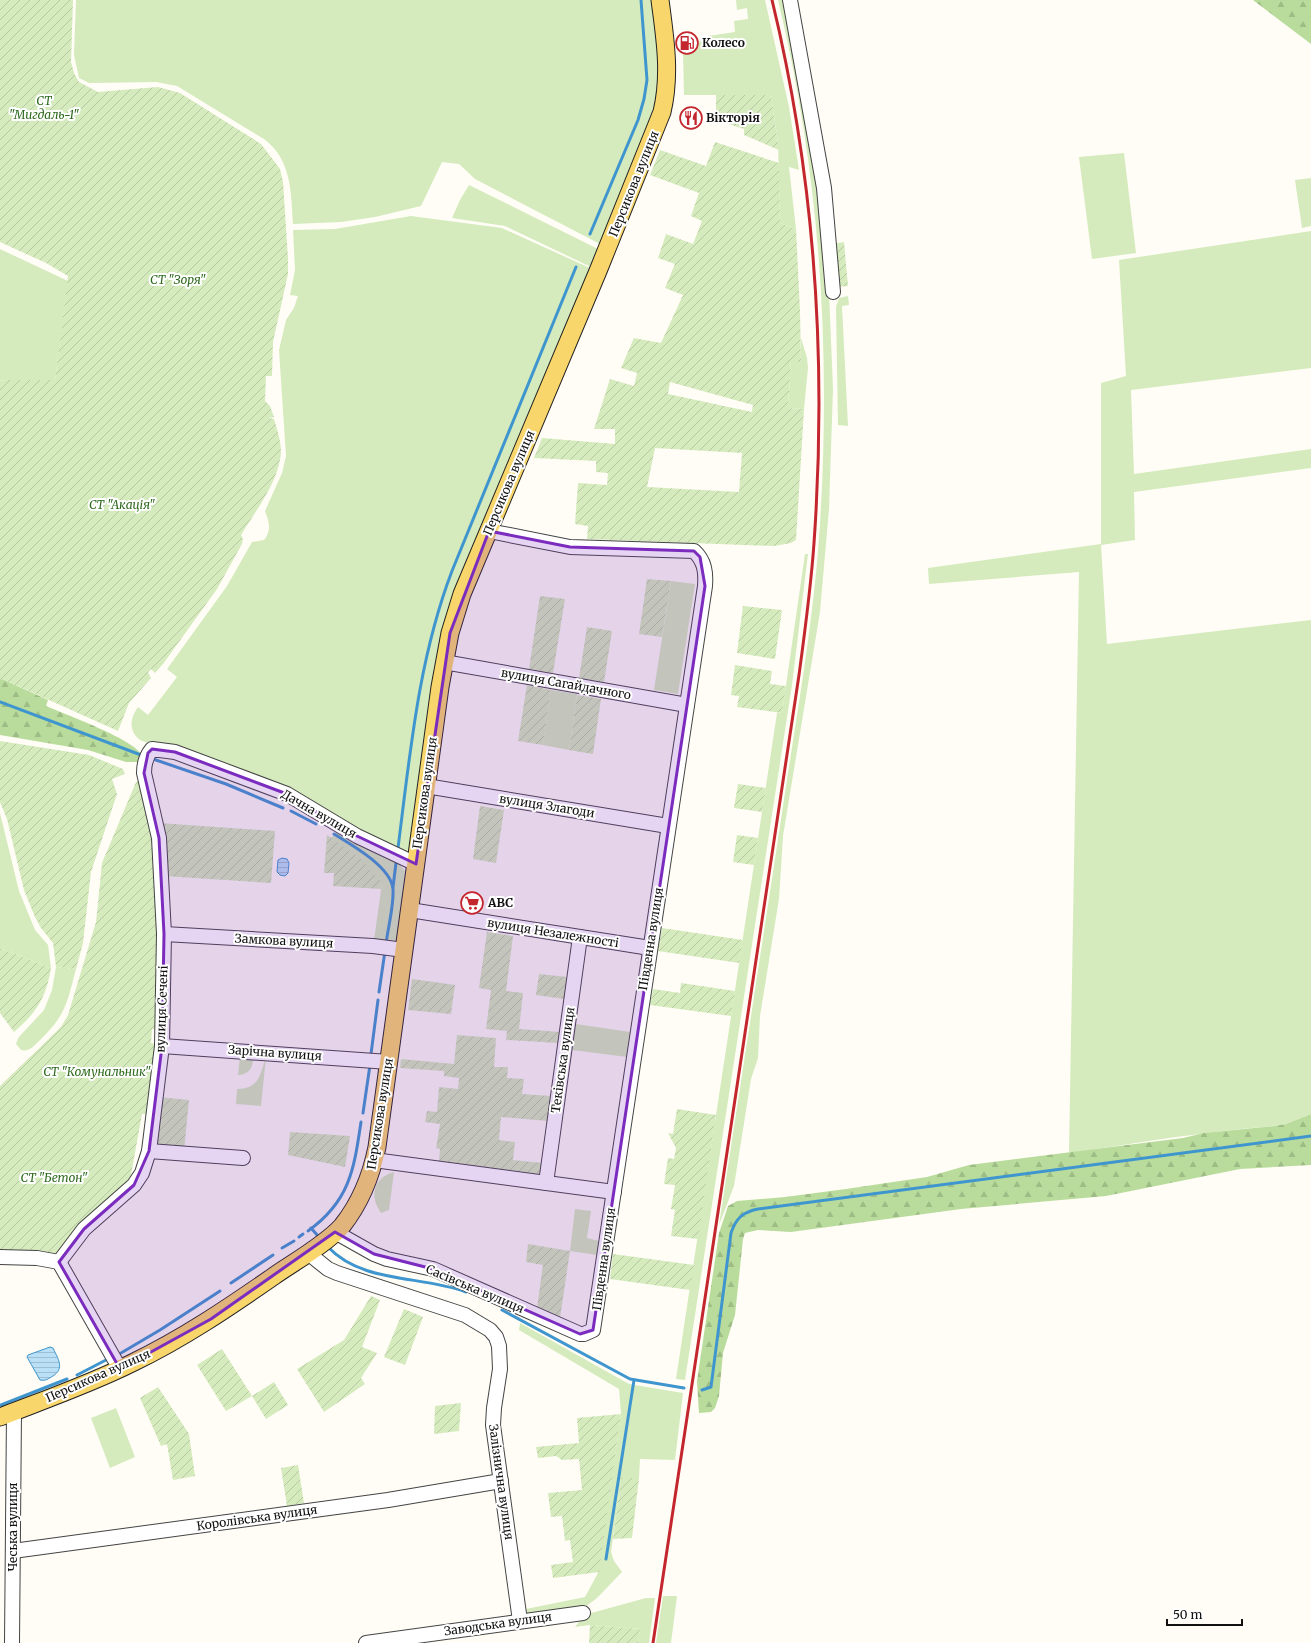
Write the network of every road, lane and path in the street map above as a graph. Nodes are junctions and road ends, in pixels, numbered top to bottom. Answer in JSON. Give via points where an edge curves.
{"nodes":[{"id":1,"x":660,"y":0,"type":"edge"},
{"id":2,"x":790,"y":0,"type":"edge"},
{"id":3,"x":832,"y":292,"type":"dead end"},
{"id":4,"x":489,"y":531,"type":"junction"},
{"id":5,"x":444,"y":662,"type":"junction"},
{"id":6,"x":687,"y":705,"type":"junction"},
{"id":7,"x":152,"y":749,"type":"joint"},
{"id":8,"x":426,"y":786,"type":"junction"},
{"id":9,"x":668,"y":826,"type":"junction"},
{"id":10,"x":416,"y":864,"type":"junction"},
{"id":11,"x":410,"y":910,"type":"junction"},
{"id":12,"x":164,"y":934,"type":"junction"},
{"id":13,"x":580,"y":937,"type":"junction"},
{"id":14,"x":650,"y":948,"type":"junction"},
{"id":15,"x":404,"y":950,"type":"junction"},
{"id":16,"x":162,"y":1046,"type":"junction"},
{"id":17,"x":389,"y":1062,"type":"junction"},
{"id":18,"x":149,"y":1151,"type":"junction"},
{"id":19,"x":243,"y":1158,"type":"dead end"},
{"id":20,"x":373,"y":1167,"type":"junction"},
{"id":21,"x":546,"y":1183,"type":"junction"},
{"id":22,"x":614,"y":1192,"type":"junction"},
{"id":23,"x":335,"y":1232,"type":"junction"},
{"id":24,"x":308,"y":1253,"type":"junction"},
{"id":25,"x":0,"y":1257,"type":"edge"},
{"id":26,"x":59,"y":1262,"type":"junction"},
{"id":27,"x":593,"y":1330,"type":"joint"},
{"id":28,"x":120,"y":1369,"type":"junction"},
{"id":29,"x":7,"y":1414,"type":"edge"},
{"id":30,"x":501,"y":1481,"type":"junction"},
{"id":31,"x":13,"y":1551,"type":"junction"},
{"id":32,"x":584,"y":1613,"type":"dead end"},
{"id":33,"x":520,"y":1621,"type":"junction"},
{"id":34,"x":429,"y":1638,"type":"edge"},
{"id":35,"x":12,"y":1643,"type":"edge"},
{"id":36,"x":366,"y":1643,"type":"edge"}],
"edges":[{"from":1,"to":4,"type":"main road","name":"Персикова вулиця","via":[[667,68],[666,97],[662,112]]},
{"from":2,"to":3,"type":"street","via":[[825,195]]},
{"from":4,"to":5,"type":"main road","name":"Персикова вулиця","via":[[457,608]]},
{"from":4,"to":6,"type":"street","name":"Південна вулиця","via":[[570,547],[694,551],[700,556],[704,566],[705,586]]},
{"from":5,"to":6,"type":"street","name":"вулиця Сагайдачного"},
{"from":5,"to":8,"type":"main road","name":"Персикова вулиця"},
{"from":6,"to":9,"type":"street","name":"Південна вулиця"},
{"from":7,"to":10,"type":"street","name":"Дачна вулиця","via":[[175,752],[287,794],[363,839]]},
{"from":7,"to":12,"type":"street","name":"вулиця Сечені","via":[[146,758],[144,773],[159,838]]},
{"from":8,"to":9,"type":"street","name":"вулиця Злагоди"},
{"from":8,"to":10,"type":"main road","name":"Персикова вулиця"},
{"from":9,"to":14,"type":"street","name":"Південна вулиця"},
{"from":10,"to":11,"type":"main road","name":"Персикова вулиця"},
{"from":11,"to":13,"type":"street","name":"вулиця Незалежності"},
{"from":11,"to":15,"type":"main road","name":"Персикова вулиця"},
{"from":12,"to":15,"type":"street","name":"Замкова вулиця"},
{"from":12,"to":16,"type":"street","name":"вулиця Сечені"},
{"from":13,"to":14,"type":"street","name":"вулиця Незалежності"},
{"from":13,"to":21,"type":"street","name":"Теківська вулиця"},
{"from":14,"to":22,"type":"street","name":"Південна вулиця"},
{"from":15,"to":17,"type":"main road","name":"Персикова вулиця"},
{"from":16,"to":17,"type":"street","name":"Зарічна вулиця"},
{"from":16,"to":18,"type":"street","name":"вулиця Сечені"},
{"from":17,"to":20,"type":"main road","name":"Персикова вулиця"},
{"from":18,"to":19,"type":"street"},
{"from":18,"to":26,"type":"street","name":"вулиця Сечені","via":[[142,1172],[134,1185],[84,1228]]},
{"from":20,"to":21,"type":"street","via":[[393,1163]]},
{"from":20,"to":23,"type":"main road","name":"Персикова вулиця","via":[[355,1208]]},
{"from":21,"to":22,"type":"street"},
{"from":22,"to":27,"type":"street","name":"Південна вулиця"},
{"from":23,"to":24,"type":"main road","name":"Персикова вулиця"},
{"from":23,"to":27,"type":"street","name":"Сасівська вулиця","via":[[374,1254],[433,1269],[580,1334]]},
{"from":24,"to":28,"type":"main road","name":"Персикова вулиця","via":[[210,1319]]},
{"from":24,"to":30,"type":"street","name":"Залізнична вулиця","via":[[328,1269],[465,1315],[481,1323],[493,1334],[501,1358],[493,1416]]},
{"from":25,"to":26,"type":"street","via":[[37,1258]]},
{"from":26,"to":28,"type":"street"},
{"from":28,"to":29,"type":"main road","name":"Персикова вулиця"},
{"from":29,"to":31,"type":"street","name":"Чеська вулиця"},
{"from":30,"to":31,"type":"street","name":"Королівська вулиця","via":[[373,1502]]},
{"from":30,"to":33,"type":"street","name":"Залізнична вулиця"},
{"from":31,"to":35,"type":"street","name":"Чеська вулиця"},
{"from":32,"to":33,"type":"street","name":"Заводська вулиця"},
{"from":33,"to":34,"type":"street","name":"Заводська вулиця"},
{"from":34,"to":36,"type":"street","name":"Заводська вулиця"}]}
